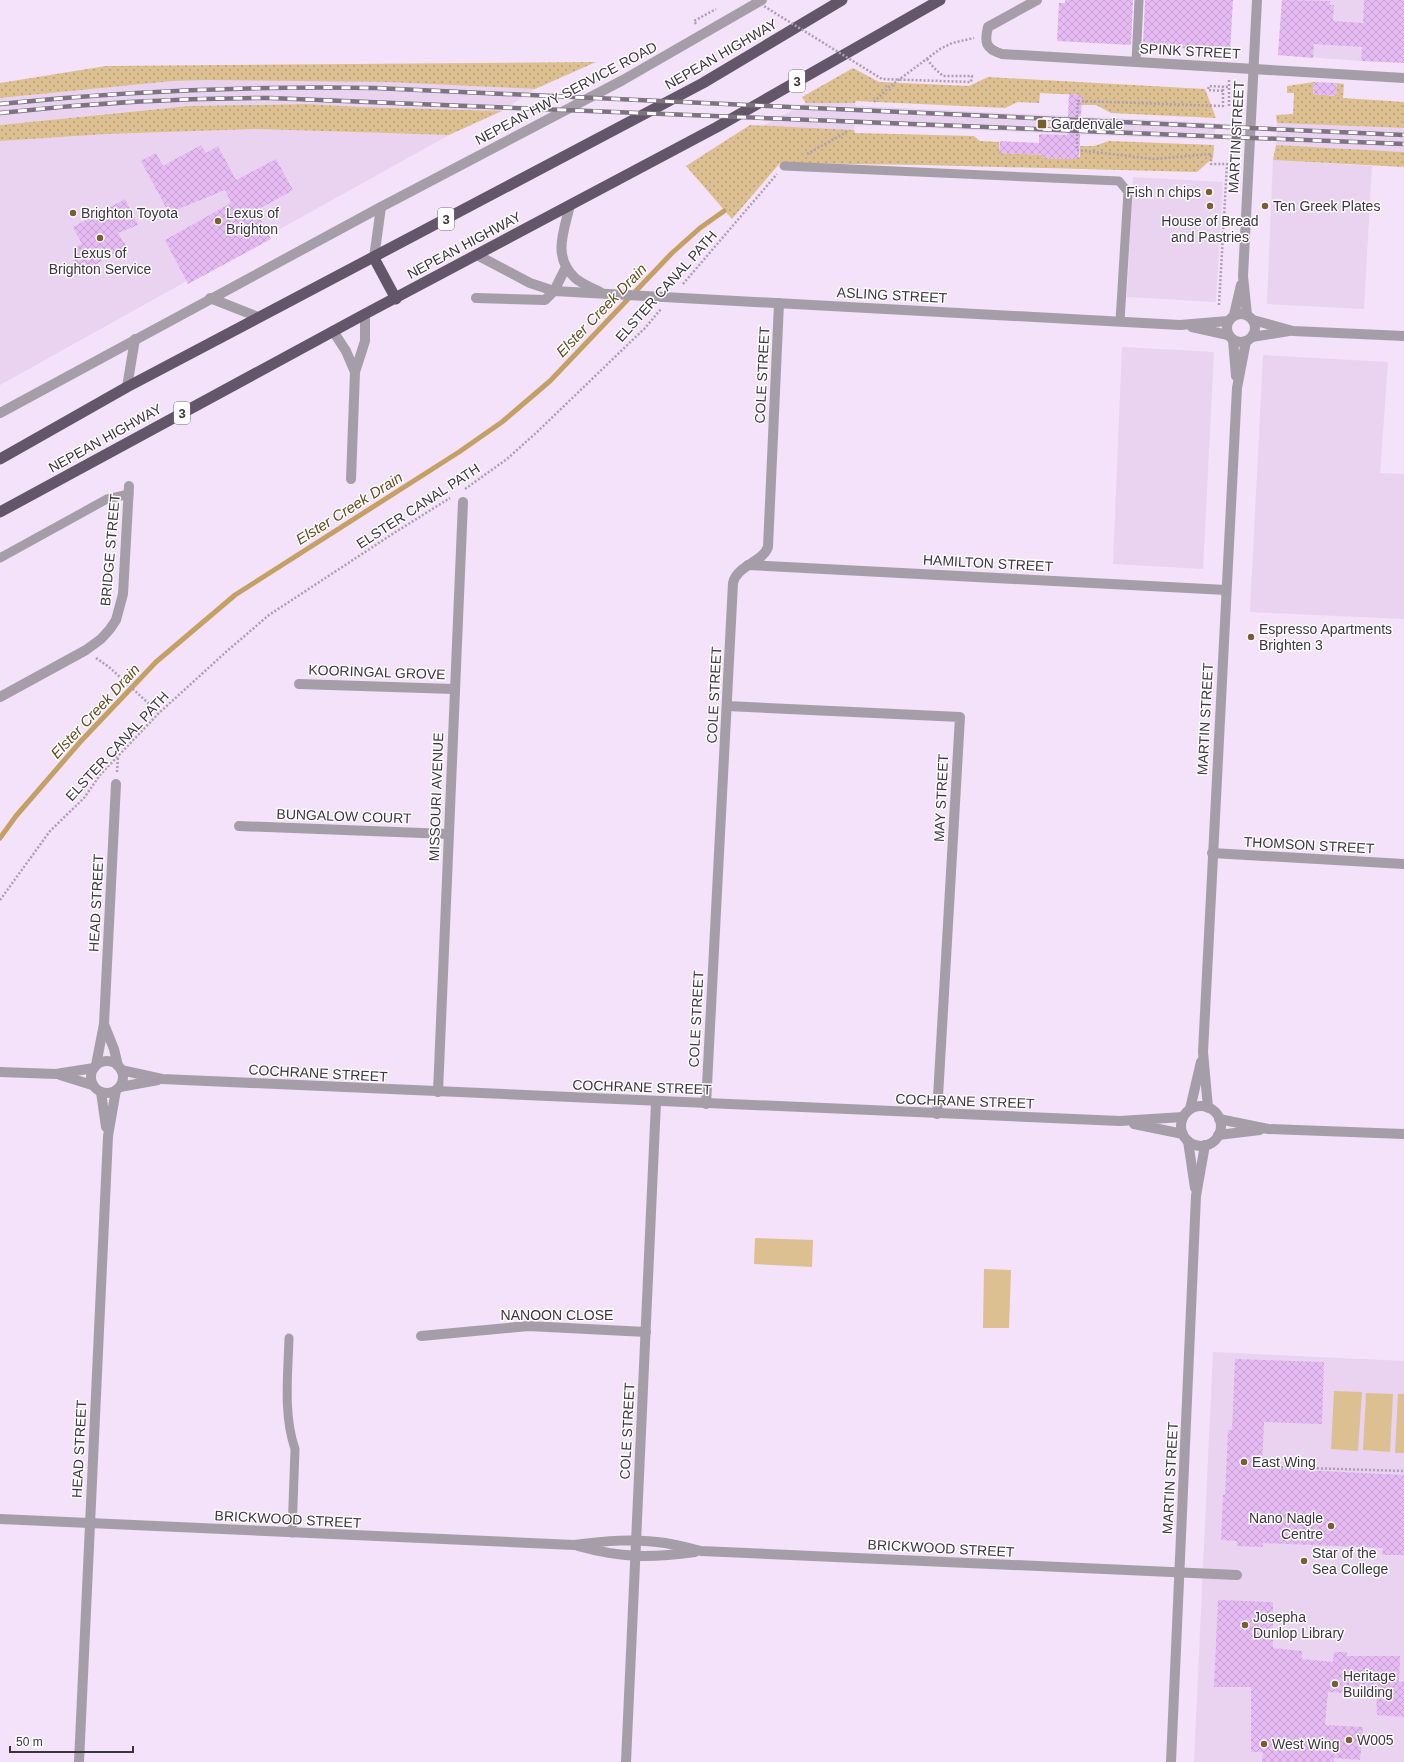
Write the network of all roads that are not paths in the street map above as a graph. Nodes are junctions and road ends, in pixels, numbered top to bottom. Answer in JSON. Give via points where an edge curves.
{"nodes":[{"id":1,"x":762,"y":0,"type":"edge"},
{"id":2,"x":842,"y":0,"type":"edge"},
{"id":3,"x":940,"y":0,"type":"edge"},
{"id":4,"x":1037,"y":0,"type":"edge"},
{"id":5,"x":1140,"y":0,"type":"edge"},
{"id":6,"x":1257,"y":0,"type":"edge"},
{"id":7,"x":1136,"y":62,"type":"junction"},
{"id":8,"x":1253,"y":68,"type":"junction"},
{"id":9,"x":1404,"y":78,"type":"edge"},
{"id":10,"x":784,"y":166,"type":"road end"},
{"id":11,"x":570,"y":205,"type":"junction"},
{"id":12,"x":381,"y":207,"type":"junction"},
{"id":13,"x":477,"y":255,"type":"junction"},
{"id":14,"x":374,"y":258,"type":"junction"},
{"id":15,"x":566,"y":266,"type":"junction"},
{"id":16,"x":1243,"y":276,"type":"junction"},
{"id":17,"x":554,"y":291,"type":"junction"},
{"id":18,"x":603,"y":294,"type":"junction"},
{"id":19,"x":210,"y":298,"type":"junction"},
{"id":20,"x":396,"y":298,"type":"junction"},
{"id":21,"x":476,"y":298,"type":"dead end"},
{"id":22,"x":779,"y":303,"type":"junction"},
{"id":23,"x":365,"y":314,"type":"junction"},
{"id":24,"x":258,"y":317,"type":"junction"},
{"id":25,"x":1250,"y":317,"type":"junction"},
{"id":26,"x":1231,"y":318,"type":"junction"},
{"id":27,"x":1120,"y":321,"type":"junction"},
{"id":28,"x":1180,"y":325,"type":"junction"},
{"id":29,"x":333,"y":331,"type":"junction"},
{"id":30,"x":1293,"y":331,"type":"junction"},
{"id":31,"x":1404,"y":336,"type":"edge"},
{"id":32,"x":1230,"y":337,"type":"junction"},
{"id":33,"x":135,"y":339,"type":"junction"},
{"id":34,"x":1249,"y":339,"type":"junction"},
{"id":35,"x":355,"y":372,"type":"junction"},
{"id":36,"x":127,"y":387,"type":"junction"},
{"id":37,"x":1237,"y":388,"type":"junction"},
{"id":38,"x":0,"y":413,"type":"edge"},
{"id":39,"x":0,"y":459,"type":"edge"},
{"id":40,"x":351,"y":479,"type":"dead end"},
{"id":41,"x":129,"y":490,"type":"joint"},
{"id":42,"x":462,"y":502,"type":"dead end"},
{"id":43,"x":0,"y":512,"type":"edge"},
{"id":44,"x":0,"y":558,"type":"edge"},
{"id":45,"x":748,"y":565,"type":"junction"},
{"id":46,"x":1226,"y":590,"type":"junction"},
{"id":47,"x":299,"y":684,"type":"dead end"},
{"id":48,"x":454,"y":689,"type":"junction"},
{"id":49,"x":0,"y":696,"type":"edge"},
{"id":50,"x":727,"y":706,"type":"junction"},
{"id":51,"x":116,"y":784,"type":"dead end"},
{"id":52,"x":239,"y":826,"type":"dead end"},
{"id":53,"x":448,"y":834,"type":"junction"},
{"id":54,"x":1212,"y":853,"type":"junction"},
{"id":55,"x":1404,"y":864,"type":"edge"},
{"id":56,"x":104,"y":1024,"type":"junction"},
{"id":57,"x":1203,"y":1052,"type":"junction"},
{"id":58,"x":95,"y":1066,"type":"junction"},
{"id":59,"x":120,"y":1068,"type":"junction"},
{"id":60,"x":0,"y":1072,"type":"edge"},
{"id":61,"x":56,"y":1074,"type":"junction"},
{"id":62,"x":162,"y":1079,"type":"junction"},
{"id":63,"x":92,"y":1085,"type":"junction"},
{"id":64,"x":118,"y":1089,"type":"junction"},
{"id":65,"x":101,"y":1092,"type":"junction"},
{"id":66,"x":438,"y":1092,"type":"junction"},
{"id":67,"x":656,"y":1102,"type":"junction"},
{"id":68,"x":706,"y":1104,"type":"junction"},
{"id":69,"x":1208,"y":1108,"type":"junction"},
{"id":70,"x":1190,"y":1109,"type":"junction"},
{"id":71,"x":937,"y":1114,"type":"junction"},
{"id":72,"x":1183,"y":1117,"type":"junction"},
{"id":73,"x":1219,"y":1119,"type":"junction"},
{"id":74,"x":1120,"y":1121,"type":"junction"},
{"id":75,"x":1268,"y":1129,"type":"junction"},
{"id":76,"x":1404,"y":1134,"type":"edge"},
{"id":77,"x":1218,"y":1135,"type":"junction"},
{"id":78,"x":108,"y":1136,"type":"junction"},
{"id":79,"x":1185,"y":1138,"type":"junction"},
{"id":80,"x":1205,"y":1145,"type":"junction"},
{"id":81,"x":1196,"y":1196,"type":"junction"},
{"id":82,"x":646,"y":1332,"type":"junction"},
{"id":83,"x":421,"y":1336,"type":"dead end"},
{"id":84,"x":289,"y":1338,"type":"dead end"},
{"id":85,"x":0,"y":1519,"type":"edge"},
{"id":86,"x":90,"y":1524,"type":"junction"},
{"id":87,"x":292,"y":1533,"type":"junction"},
{"id":88,"x":636,"y":1541,"type":"junction"},
{"id":89,"x":574,"y":1545,"type":"junction"},
{"id":90,"x":701,"y":1551,"type":"junction"},
{"id":91,"x":635,"y":1557,"type":"junction"},
{"id":92,"x":1180,"y":1572,"type":"junction"},
{"id":93,"x":1237,"y":1575,"type":"dead end"},
{"id":94,"x":79,"y":1762,"type":"edge"},
{"id":95,"x":626,"y":1762,"type":"edge"},
{"id":96,"x":1172,"y":1762,"type":"edge"}],
"edges":[{"from":1,"to":12,"type":"street","name":"NEPEAN HWY SERVICE ROAD","via":[[623,80]]},
{"from":2,"to":14,"type":"highway","name":"NEPEAN HIGHWAY","number":"3","via":[[703,83]]},
{"from":3,"to":11,"type":"highway","name":"NEPEAN HIGHWAY","number":"3","via":[[717,127]]},
{"from":4,"to":7,"type":"street","name":"SPINK STREET","via":[[988,27],[987,45],[1002,54]]},
{"from":5,"to":7,"type":"lane"},
{"from":6,"to":8,"type":"street","name":"MARTIN STREET"},
{"from":7,"to":8,"type":"street","name":"SPINK STREET"},
{"from":8,"to":9,"type":"street","name":"SPINK STREET"},
{"from":8,"to":16,"type":"street","name":"MARTIN STREET"},
{"from":10,"to":27,"type":"lane","via":[[1119,181],[1128,192]]},
{"from":11,"to":13,"type":"highway","name":"NEPEAN HIGHWAY","number":"3"},
{"from":11,"to":15,"type":"street","name":"ASLING STREET","via":[[561,245]]},
{"from":12,"to":14,"type":"street"},
{"from":12,"to":19,"type":"street","name":"NEPEAN HWY SERVICE ROAD"},
{"from":13,"to":17,"type":"street","name":"ASLING STREET","via":[[530,283]]},
{"from":13,"to":20,"type":"highway","name":"NEPEAN HIGHWAY","number":"3"},
{"from":14,"to":20,"type":"highway"},
{"from":14,"to":24,"type":"highway","name":"NEPEAN HIGHWAY","number":"3"},
{"from":15,"to":17,"type":"street"},
{"from":15,"to":18,"type":"street","name":"ASLING STREET","via":[[576,279]]},
{"from":16,"to":25,"type":"street","name":"MARTIN STREET"},
{"from":16,"to":26,"type":"street","name":"MARTIN STREET"},
{"from":17,"to":18,"type":"street","name":"ASLING STREET"},
{"from":17,"to":21,"type":"street","via":[[549,297],[541,300]]},
{"from":18,"to":22,"type":"street","name":"ASLING STREET"},
{"from":19,"to":24,"type":"street"},
{"from":19,"to":33,"type":"street","name":"NEPEAN HWY SERVICE ROAD"},
{"from":20,"to":23,"type":"highway","name":"NEPEAN HIGHWAY","number":"3"},
{"from":22,"to":27,"type":"street","name":"ASLING STREET"},
{"from":22,"to":45,"type":"street","name":"COLE STREET","via":[[768,546],[762,555]]},
{"from":23,"to":29,"type":"highway","name":"NEPEAN HIGHWAY","number":"3"},
{"from":23,"to":35,"type":"street","via":[[365,341]]},
{"from":24,"to":36,"type":"highway","name":"NEPEAN HIGHWAY","number":"3"},
{"from":25,"to":26,"type":"street"},
{"from":25,"to":30,"type":"street"},
{"from":25,"to":34,"type":"street","via":[[1255,329]]},
{"from":26,"to":28,"type":"street","name":"ASLING STREET"},
{"from":26,"to":32,"type":"street","via":[[1226,330]]},
{"from":27,"to":28,"type":"street","name":"ASLING STREET"},
{"from":28,"to":32,"type":"street","name":"ASLING STREET"},
{"from":29,"to":35,"type":"street"},
{"from":29,"to":43,"type":"highway","name":"NEPEAN HIGHWAY","number":"3"},
{"from":30,"to":31,"type":"street"},
{"from":30,"to":34,"type":"street"},
{"from":32,"to":34,"type":"street","via":[[1237,342]]},
{"from":32,"to":37,"type":"street","name":"MARTIN STREET"},
{"from":33,"to":36,"type":"street"},
{"from":33,"to":38,"type":"street","name":"NEPEAN HWY SERVICE ROAD"},
{"from":34,"to":37,"type":"street","name":"MARTIN STREET"},
{"from":35,"to":40,"type":"street"},
{"from":36,"to":39,"type":"highway","name":"NEPEAN HIGHWAY","number":"3"},
{"from":37,"to":46,"type":"street","name":"MARTIN STREET"},
{"from":41,"to":44,"type":"lane","via":[[105,500]]},
{"from":41,"to":49,"type":"street","name":"BRIDGE STREET","via":[[123,594],[118,614],[110,629],[86,650]]},
{"from":42,"to":48,"type":"street","name":"MISSOURI AVENUE"},
{"from":45,"to":46,"type":"street","name":"HAMILTON STREET"},
{"from":45,"to":50,"type":"street","name":"COLE STREET","via":[[733,583]]},
{"from":46,"to":54,"type":"street","name":"MARTIN STREET"},
{"from":47,"to":48,"type":"street","name":"KOORINGAL GROVE"},
{"from":48,"to":53,"type":"street","name":"MISSOURI AVENUE"},
{"from":50,"to":68,"type":"street","name":"COLE STREET"},
{"from":50,"to":71,"type":"street","name":"MAY STREET","via":[[960,717]]},
{"from":51,"to":56,"type":"street","name":"HEAD STREET"},
{"from":52,"to":53,"type":"street","name":"BUNGALOW COURT"},
{"from":53,"to":66,"type":"street","name":"MISSOURI AVENUE"},
{"from":54,"to":55,"type":"street","name":"THOMSON STREET"},
{"from":54,"to":57,"type":"street","name":"MARTIN STREET"},
{"from":56,"to":58,"type":"street","name":"HEAD STREET"},
{"from":56,"to":59,"type":"street","name":"HEAD STREET"},
{"from":57,"to":69,"type":"street","name":"MARTIN STREET"},
{"from":57,"to":70,"type":"street","name":"MARTIN STREET"},
{"from":58,"to":59,"type":"street","via":[[105,1061]]},
{"from":58,"to":61,"type":"street"},
{"from":58,"to":63,"type":"street","via":[[91,1076]]},
{"from":59,"to":62,"type":"street","name":"COCHRANE STREET"},
{"from":59,"to":64,"type":"street","via":[[123,1078]]},
{"from":60,"to":61,"type":"street"},
{"from":61,"to":63,"type":"street"},
{"from":62,"to":64,"type":"street","name":"COCHRANE STREET"},
{"from":62,"to":66,"type":"street","name":"COCHRANE STREET"},
{"from":63,"to":65,"type":"street"},
{"from":64,"to":65,"type":"street","via":[[106,1094]]},
{"from":64,"to":78,"type":"street","name":"HEAD STREET"},
{"from":65,"to":78,"type":"street","name":"HEAD STREET"},
{"from":66,"to":67,"type":"street","name":"COCHRANE STREET"},
{"from":67,"to":68,"type":"street","name":"COCHRANE STREET"},
{"from":67,"to":82,"type":"street","name":"COLE STREET"},
{"from":68,"to":71,"type":"street","name":"COCHRANE STREET"},
{"from":69,"to":70,"type":"street"},
{"from":69,"to":73,"type":"street","via":[[1213,1110]]},
{"from":70,"to":72,"type":"street"},
{"from":71,"to":74,"type":"street","name":"COCHRANE STREET"},
{"from":72,"to":74,"type":"street","name":"COCHRANE STREET"},
{"from":72,"to":79,"type":"street","via":[[1181,1123]]},
{"from":73,"to":75,"type":"street"},
{"from":73,"to":77,"type":"street"},
{"from":74,"to":79,"type":"street","name":"COCHRANE STREET"},
{"from":75,"to":76,"type":"street"},
{"from":75,"to":77,"type":"street"},
{"from":77,"to":80,"type":"street"},
{"from":78,"to":86,"type":"street","name":"HEAD STREET"},
{"from":79,"to":80,"type":"street","via":[[1193,1144]]},
{"from":79,"to":81,"type":"street","name":"MARTIN STREET"},
{"from":80,"to":81,"type":"street","name":"MARTIN STREET"},
{"from":81,"to":92,"type":"street","name":"MARTIN STREET"},
{"from":82,"to":83,"type":"street","name":"NANOON CLOSE","via":[[528,1326]]},
{"from":82,"to":88,"type":"street","name":"COLE STREET"},
{"from":84,"to":87,"type":"lane","via":[[287,1405],[294,1449]]},
{"from":85,"to":86,"type":"street","name":"BRICKWOOD STREET"},
{"from":86,"to":87,"type":"street","name":"BRICKWOOD STREET"},
{"from":86,"to":94,"type":"street","name":"HEAD STREET"},
{"from":87,"to":89,"type":"street","name":"BRICKWOOD STREET"},
{"from":88,"to":89,"type":"street","name":"BRICKWOOD STREET"},
{"from":88,"to":90,"type":"street","name":"BRICKWOOD STREET","via":[[663,1543]]},
{"from":88,"to":91,"type":"street","name":"COLE STREET"},
{"from":89,"to":91,"type":"street","name":"BRICKWOOD STREET","via":[[604,1554]]},
{"from":90,"to":91,"type":"street","name":"BRICKWOOD STREET"},
{"from":90,"to":92,"type":"street","name":"BRICKWOOD STREET"},
{"from":91,"to":95,"type":"street","name":"COLE STREET"},
{"from":92,"to":93,"type":"street","name":"BRICKWOOD STREET"},
{"from":92,"to":96,"type":"street","name":"MARTIN STREET"}]}
